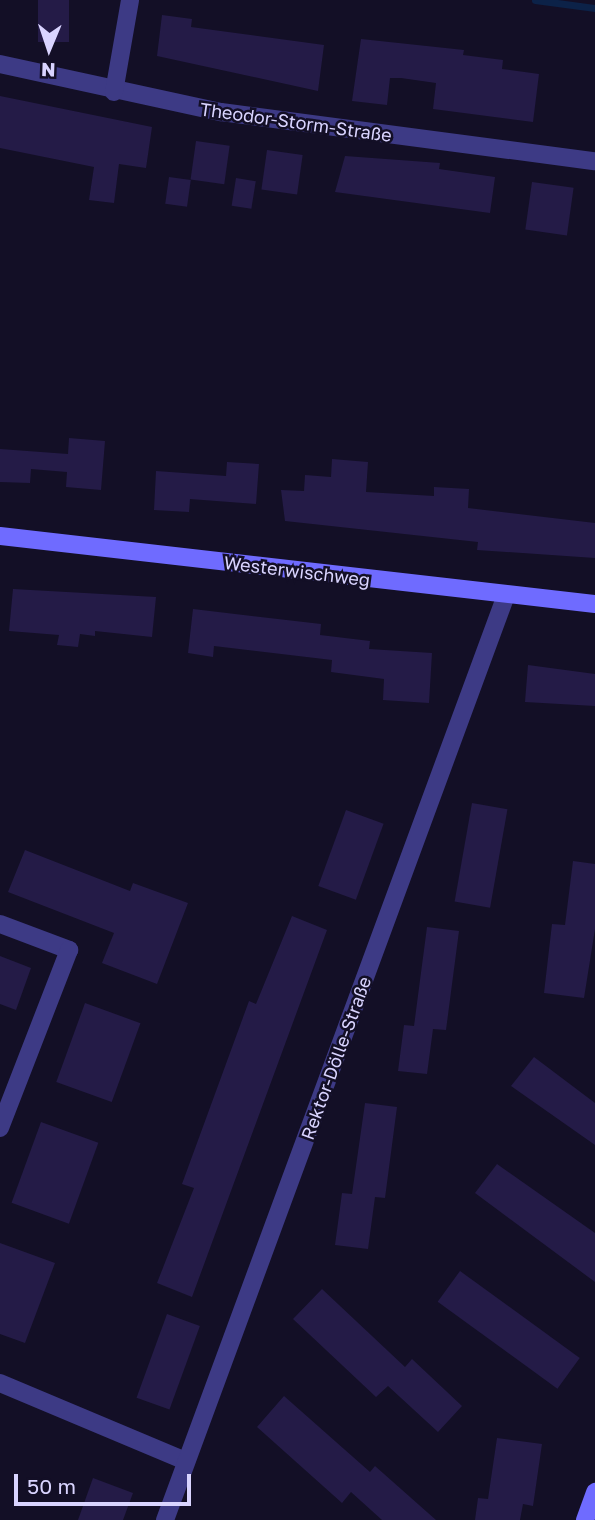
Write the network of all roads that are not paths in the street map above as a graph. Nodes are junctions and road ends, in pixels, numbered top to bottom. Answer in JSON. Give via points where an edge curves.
{"nodes":[{"id":1,"x":130,"y":0,"type":"edge"},
{"id":2,"x":0,"y":64,"type":"edge"},
{"id":3,"x":114,"y":92,"type":"junction"},
{"id":4,"x":595,"y":161,"type":"edge"},
{"id":5,"x":0,"y":536,"type":"edge"},
{"id":6,"x":506,"y":595,"type":"junction"},
{"id":7,"x":595,"y":604,"type":"edge"},
{"id":8,"x":0,"y":924,"type":"edge"},
{"id":9,"x":0,"y":1128,"type":"edge"},
{"id":10,"x":0,"y":1383,"type":"edge"},
{"id":11,"x":186,"y":1461,"type":"junction"},
{"id":12,"x":595,"y":1492,"type":"edge"},
{"id":13,"x":166,"y":1520,"type":"edge"},
{"id":14,"x":585,"y":1520,"type":"edge"}],
"edges":[{"from":1,"to":3,"type":"street"},
{"from":2,"to":3,"type":"street","name":"Theodor-Storm-Straße"},
{"from":3,"to":4,"type":"street","name":"Theodor-Storm-Straße","via":[[337,131]]},
{"from":5,"to":6,"type":"street","name":"Westerwischweg"},
{"from":6,"to":7,"type":"street","name":"Westerwischweg"},
{"from":6,"to":11,"type":"street","name":"Rektor-Dölle-Straße"},
{"from":8,"to":9,"type":"street","via":[[69,950]]},
{"from":10,"to":11,"type":"street"},
{"from":11,"to":13,"type":"street","name":"Rektor-Dölle-Straße"},
{"from":12,"to":14,"type":"street"}]}
